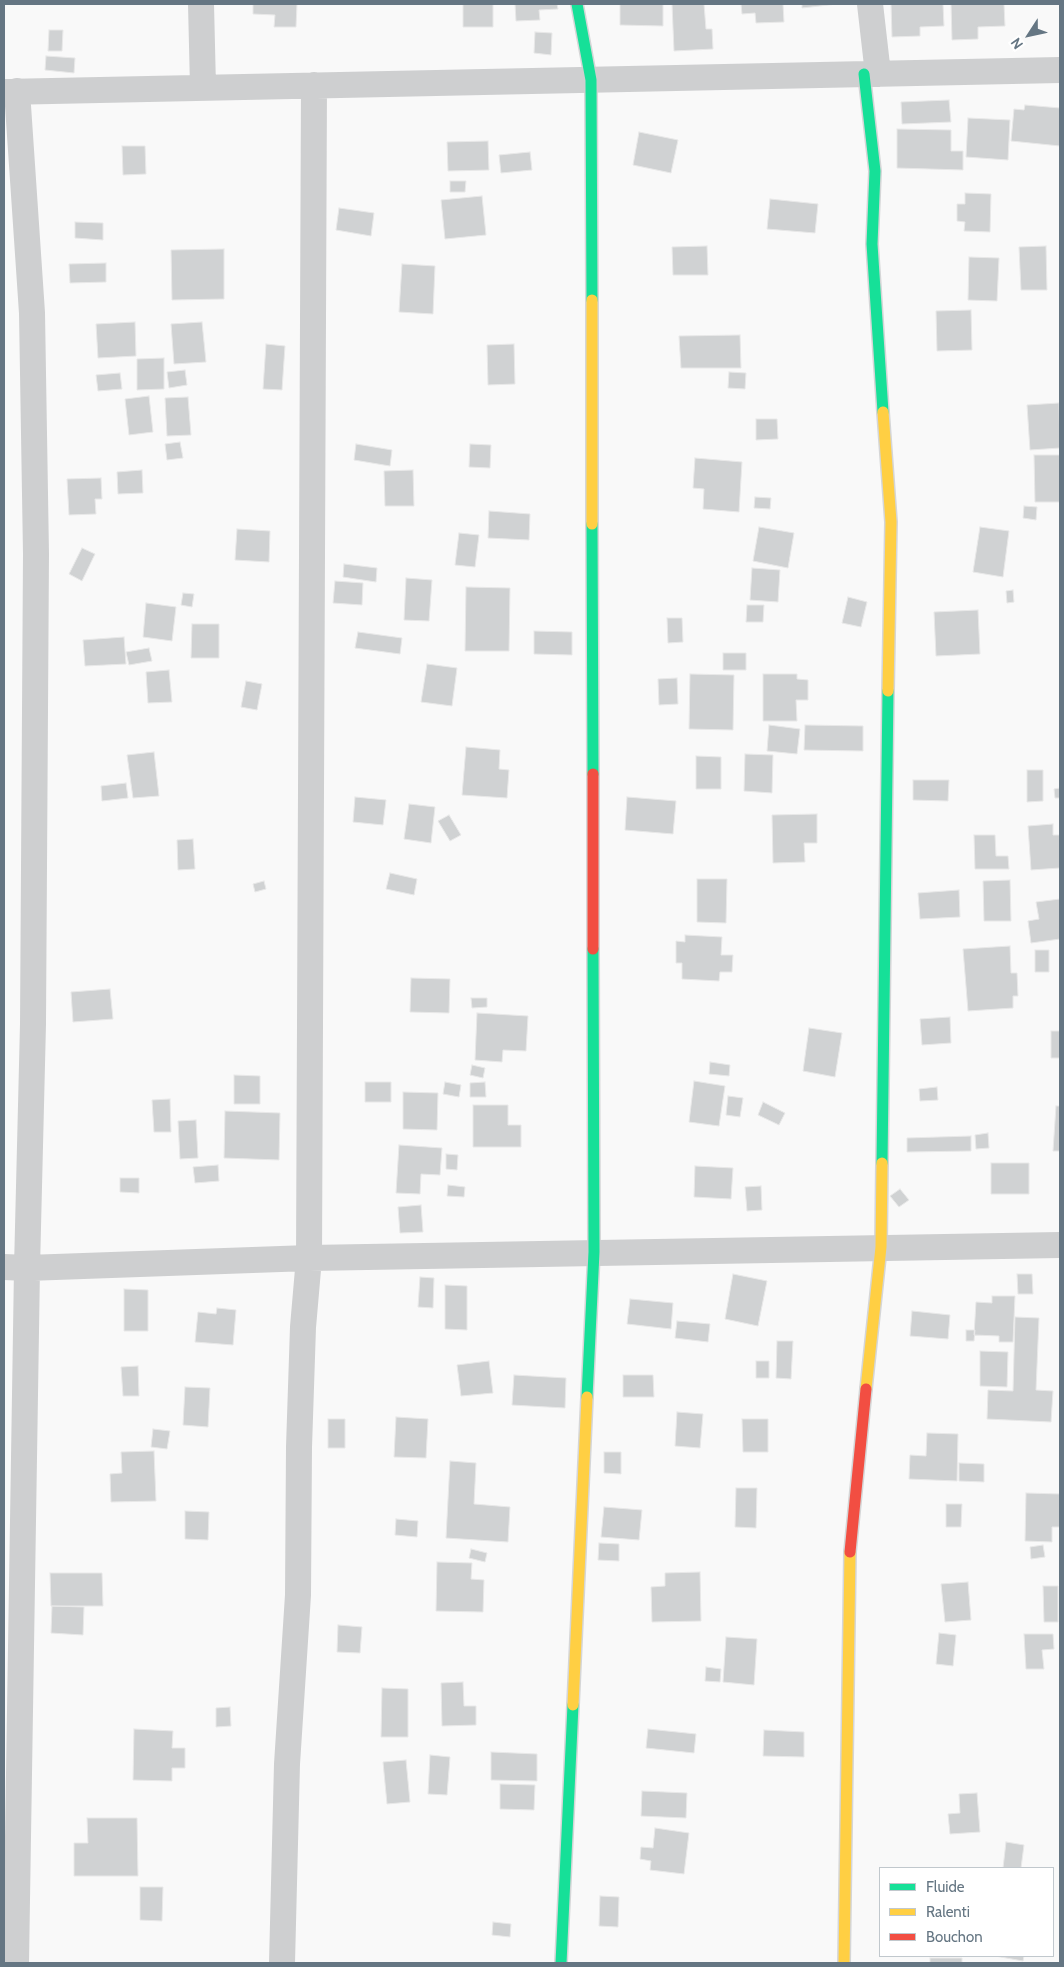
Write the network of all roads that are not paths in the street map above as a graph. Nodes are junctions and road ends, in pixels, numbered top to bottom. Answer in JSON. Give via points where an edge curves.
{"nodes":[{"id":1,"x":201,"y":4,"type":"edge"},
{"id":2,"x":577,"y":4,"type":"edge"},
{"id":3,"x":870,"y":4,"type":"edge"},
{"id":4,"x":1060,"y":70,"type":"edge"},
{"id":5,"x":871,"y":74,"type":"junction"},
{"id":6,"x":591,"y":80,"type":"junction"},
{"id":7,"x":314,"y":86,"type":"junction"},
{"id":8,"x":203,"y":87,"type":"junction"},
{"id":9,"x":11,"y":91,"type":"edge"},
{"id":10,"x":1060,"y":1245,"type":"edge"},
{"id":11,"x":881,"y":1247,"type":"junction"},
{"id":12,"x":594,"y":1252,"type":"junction"},
{"id":13,"x":309,"y":1258,"type":"junction"},
{"id":14,"x":15,"y":1268,"type":"edge"},
{"id":15,"x":16,"y":1963,"type":"edge"},
{"id":16,"x":282,"y":1963,"type":"edge"},
{"id":17,"x":561,"y":1963,"type":"edge"},
{"id":18,"x":844,"y":1963,"type":"edge"}],
"edges":[{"from":1,"to":8,"type":"street"},
{"from":2,"to":6,"type":"street"},
{"from":3,"to":5,"type":"street"},
{"from":4,"to":5,"type":"street"},
{"from":5,"to":6,"type":"street"},
{"from":5,"to":11,"type":"street","via":[[876,171],[872,244],[891,522]]},
{"from":6,"to":7,"type":"street"},
{"from":6,"to":12,"type":"street"},
{"from":7,"to":8,"type":"street"},
{"from":7,"to":13,"type":"street"},
{"from":8,"to":9,"type":"street"},
{"from":9,"to":14,"type":"street","via":[[32,313],[36,554],[33,1024]]},
{"from":10,"to":11,"type":"street"},
{"from":11,"to":12,"type":"street"},
{"from":11,"to":18,"type":"street","via":[[850,1547]]},
{"from":12,"to":13,"type":"street"},
{"from":12,"to":17,"type":"street"},
{"from":13,"to":14,"type":"street"},
{"from":13,"to":16,"type":"street","via":[[303,1327],[298,1595],[287,1764]]},
{"from":14,"to":15,"type":"street"}]}
